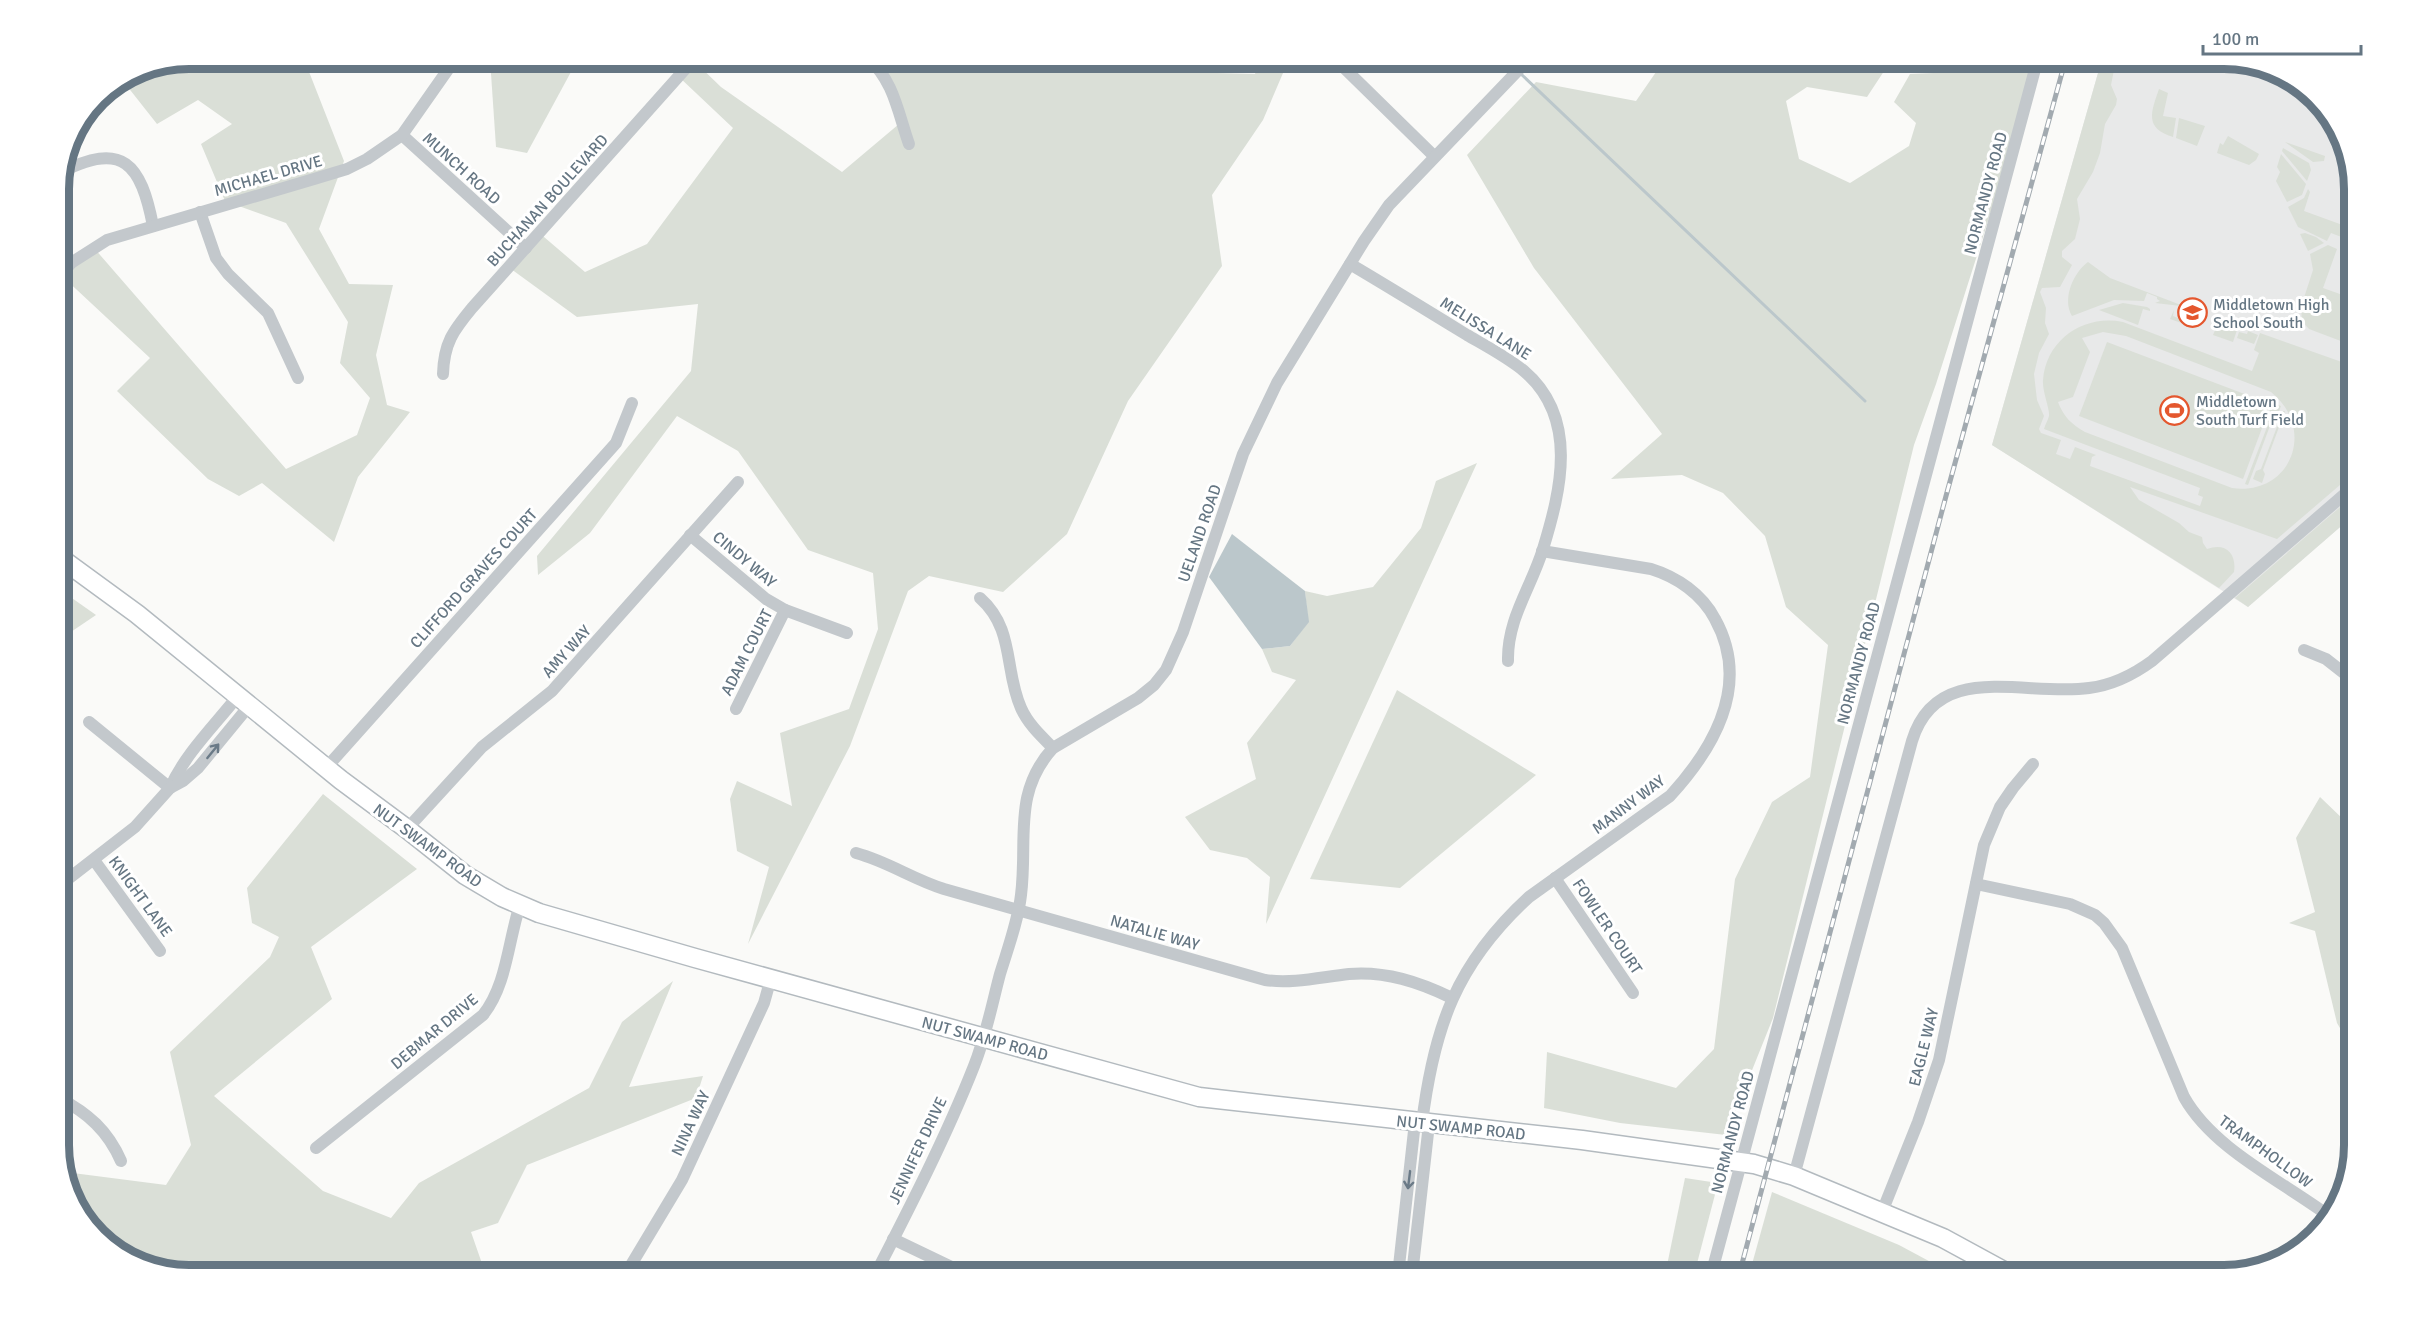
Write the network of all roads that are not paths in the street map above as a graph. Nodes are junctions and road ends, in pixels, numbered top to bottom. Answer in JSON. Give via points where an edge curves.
{"nodes":[{"id":1,"x":448,"y":69,"type":"edge"},
{"id":2,"x":685,"y":69,"type":"edge"},
{"id":3,"x":879,"y":69,"type":"edge"},
{"id":4,"x":1345,"y":69,"type":"edge"},
{"id":5,"x":1519,"y":69,"type":"edge"},
{"id":6,"x":2035,"y":69,"type":"edge"},
{"id":7,"x":402,"y":135,"type":"junction"},
{"id":8,"x":909,"y":144,"type":"dead end"},
{"id":9,"x":1434,"y":156,"type":"junction"},
{"id":10,"x":71,"y":169,"type":"edge"},
{"id":11,"x":200,"y":212,"type":"junction"},
{"id":12,"x":153,"y":225,"type":"junction"},
{"id":13,"x":526,"y":248,"type":"junction"},
{"id":14,"x":71,"y":263,"type":"joint"},
{"id":15,"x":1350,"y":264,"type":"junction"},
{"id":16,"x":69,"y":266,"type":"edge"},
{"id":17,"x":443,"y":374,"type":"dead end"},
{"id":18,"x":298,"y":378,"type":"dead end"},
{"id":19,"x":632,"y":403,"type":"dead end"},
{"id":20,"x":738,"y":482,"type":"dead end"},
{"id":21,"x":2344,"y":495,"type":"edge"},
{"id":22,"x":690,"y":535,"type":"junction"},
{"id":23,"x":1542,"y":551,"type":"junction"},
{"id":24,"x":69,"y":564,"type":"edge"},
{"id":25,"x":980,"y":598,"type":"dead end"},
{"id":26,"x":785,"y":610,"type":"junction"},
{"id":27,"x":847,"y":633,"type":"dead end"},
{"id":28,"x":2304,"y":650,"type":"dead end"},
{"id":29,"x":1508,"y":661,"type":"dead end"},
{"id":30,"x":2344,"y":673,"type":"edge"},
{"id":31,"x":243,"y":701,"type":"junction"},
{"id":32,"x":736,"y":709,"type":"dead end"},
{"id":33,"x":89,"y":722,"type":"dead end"},
{"id":34,"x":1053,"y":748,"type":"junction"},
{"id":35,"x":2033,"y":764,"type":"dead end"},
{"id":36,"x":326,"y":768,"type":"junction"},
{"id":37,"x":170,"y":788,"type":"junction"},
{"id":38,"x":407,"y":829,"type":"junction"},
{"id":39,"x":856,"y":853,"type":"dead end"},
{"id":40,"x":94,"y":860,"type":"junction"},
{"id":41,"x":1555,"y":878,"type":"junction"},
{"id":42,"x":69,"y":879,"type":"edge"},
{"id":43,"x":1976,"y":884,"type":"junction"},
{"id":44,"x":520,"y":905,"type":"junction"},
{"id":45,"x":1018,"y":910,"type":"junction"},
{"id":46,"x":160,"y":951,"type":"dead end"},
{"id":47,"x":771,"y":978,"type":"junction"},
{"id":48,"x":1633,"y":993,"type":"dead end"},
{"id":49,"x":1452,"y":998,"type":"junction"},
{"id":50,"x":983,"y":1037,"type":"junction"},
{"id":51,"x":69,"y":1104,"type":"edge"},
{"id":52,"x":1422,"y":1123,"type":"junction"},
{"id":53,"x":316,"y":1148,"type":"dead end"},
{"id":54,"x":122,"y":1161,"type":"dead end"},
{"id":55,"x":1742,"y":1161,"type":"junction"},
{"id":56,"x":1794,"y":1176,"type":"junction"},
{"id":57,"x":1882,"y":1212,"type":"junction"},
{"id":58,"x":2324,"y":1212,"type":"edge"},
{"id":59,"x":1402,"y":1237,"type":"junction"},
{"id":60,"x":1416,"y":1238,"type":"junction"},
{"id":61,"x":894,"y":1239,"type":"junction"},
{"id":62,"x":631,"y":1265,"type":"edge"},
{"id":63,"x":880,"y":1265,"type":"edge"},
{"id":64,"x":947,"y":1265,"type":"edge"},
{"id":65,"x":1399,"y":1265,"type":"edge"},
{"id":66,"x":1413,"y":1265,"type":"edge"},
{"id":67,"x":1714,"y":1265,"type":"edge"},
{"id":68,"x":1993,"y":1265,"type":"edge"}],
"edges":[{"from":1,"to":7,"type":"street","name":"MICHAEL DRIVE"},
{"from":2,"to":13,"type":"street","name":"BUCHANAN BOULEVARD"},
{"from":3,"to":8,"type":"street","via":[[889,84]]},
{"from":4,"to":9,"type":"street"},
{"from":5,"to":9,"type":"street","name":"UELAND ROAD"},
{"from":6,"to":55,"type":"street","name":"NORMANDY ROAD"},
{"from":7,"to":11,"type":"street","name":"MICHAEL DRIVE","via":[[347,169]]},
{"from":7,"to":13,"type":"street","name":"MUNCH ROAD"},
{"from":9,"to":15,"type":"street","name":"UELAND ROAD","via":[[1389,205]]},
{"from":10,"to":12,"type":"street","via":[[105,158],[131,167],[141,180]]},
{"from":11,"to":12,"type":"street","name":"MICHAEL DRIVE"},
{"from":11,"to":18,"type":"street","via":[[216,258],[268,313]]},
{"from":12,"to":14,"type":"street","name":"MICHAEL DRIVE","via":[[107,240]]},
{"from":13,"to":17,"type":"street","name":"BUCHANAN BOULEVARD","via":[[455,330],[445,348]]},
{"from":14,"to":16,"type":"street","name":"MICHAEL DRIVE"},
{"from":15,"to":23,"type":"street","name":"MELISSA LANE","via":[[1515,364],[1539,387],[1553,410],[1562,451],[1557,492]]},
{"from":15,"to":34,"type":"street","name":"UELAND ROAD","via":[[1254,428],[1166,670],[1138,698]]},
{"from":19,"to":36,"type":"street","name":"CLIFFORD GRAVES COURT","via":[[616,443]]},
{"from":20,"to":22,"type":"street","name":"AMY WAY"},
{"from":21,"to":56,"type":"street","via":[[2152,661],[2128,677],[2087,689],[1966,688],[1940,699],[1924,713],[1912,741]]},
{"from":22,"to":26,"type":"street","name":"CINDY WAY","via":[[757,593]]},
{"from":22,"to":38,"type":"street","name":"AMY WAY","via":[[552,691],[482,747]]},
{"from":23,"to":29,"type":"street","name":"MELISSA LANE","via":[[1512,626]]},
{"from":23,"to":41,"type":"street","name":"MANNY WAY","via":[[1651,569],[1676,579],[1698,596],[1713,615],[1725,640],[1730,665],[1723,714],[1688,777],[1658,807]]},
{"from":24,"to":31,"type":"main road","name":"NUT SWAMP ROAD"},
{"from":25,"to":34,"type":"street","via":[[1002,627],[1022,710]]},
{"from":26,"to":27,"type":"street","name":"CINDY WAY"},
{"from":26,"to":32,"type":"street","name":"ADAM COURT"},
{"from":28,"to":30,"type":"street","via":[[2326,659]]},
{"from":31,"to":36,"type":"main road","name":"NUT SWAMP ROAD"},
{"from":31,"to":37,"type":"street","via":[[186,760]]},
{"from":33,"to":37,"type":"street"},
{"from":34,"to":45,"type":"street","name":"UELAND ROAD","via":[[1035,772],[1024,804]]},
{"from":35,"to":43,"type":"street","name":"EAGLE WAY","via":[[1995,817]]},
{"from":36,"to":38,"type":"main road","name":"NUT SWAMP ROAD"},
{"from":37,"to":40,"type":"street","via":[[135,827]]},
{"from":38,"to":44,"type":"main road","name":"NUT SWAMP ROAD","via":[[465,875]]},
{"from":39,"to":45,"type":"street","name":"NATALIE WAY","via":[[925,883]]},
{"from":40,"to":42,"type":"street"},
{"from":40,"to":46,"type":"street","name":"KNIGHT LANE"},
{"from":41,"to":48,"type":"street","name":"FOWLER COURT"},
{"from":41,"to":49,"type":"street","name":"MANNY WAY","via":[[1529,897],[1497,930]]},
{"from":43,"to":57,"type":"street","name":"EAGLE WAY","via":[[1939,1060]]},
{"from":43,"to":58,"type":"street","name":"TRAMPHOLLOW","via":[[2070,904],[2104,922],[2122,948],[2184,1097],[2207,1129]]},
{"from":44,"to":47,"type":"main road","name":"NUT SWAMP ROAD"},
{"from":44,"to":53,"type":"street","name":"DEBMAR DRIVE","via":[[498,993],[483,1015]]},
{"from":45,"to":49,"type":"street","name":"NATALIE WAY","via":[[1265,980],[1381,974],[1412,981]]},
{"from":45,"to":50,"type":"street","name":"UELAND ROAD"},
{"from":47,"to":50,"type":"main road","name":"NUT SWAMP ROAD"},
{"from":47,"to":62,"type":"street","name":"NINA WAY","via":[[764,1003],[682,1180]]},
{"from":49,"to":52,"type":"street","name":"MANNY WAY","via":[[1433,1050]]},
{"from":50,"to":52,"type":"main road","name":"NUT SWAMP ROAD","via":[[1200,1097]]},
{"from":50,"to":61,"type":"street","name":"JENNIFER DRIVE","via":[[975,1065]]},
{"from":51,"to":54,"type":"street","via":[[98,1124]]},
{"from":52,"to":55,"type":"main road","name":"NUT SWAMP ROAD"},
{"from":52,"to":59,"type":"street","one_way":true},
{"from":52,"to":60,"type":"street"},
{"from":55,"to":56,"type":"main road","name":"NUT SWAMP ROAD"},
{"from":55,"to":67,"type":"street","name":"NORMANDY ROAD"},
{"from":56,"to":57,"type":"main road","name":"NUT SWAMP ROAD"},
{"from":57,"to":68,"type":"main road","name":"NUT SWAMP ROAD"},
{"from":59,"to":60,"type":"street"},
{"from":59,"to":65,"type":"street"},
{"from":60,"to":66,"type":"street"},
{"from":61,"to":63,"type":"street","name":"JENNIFER DRIVE"},
{"from":61,"to":64,"type":"street"}]}
